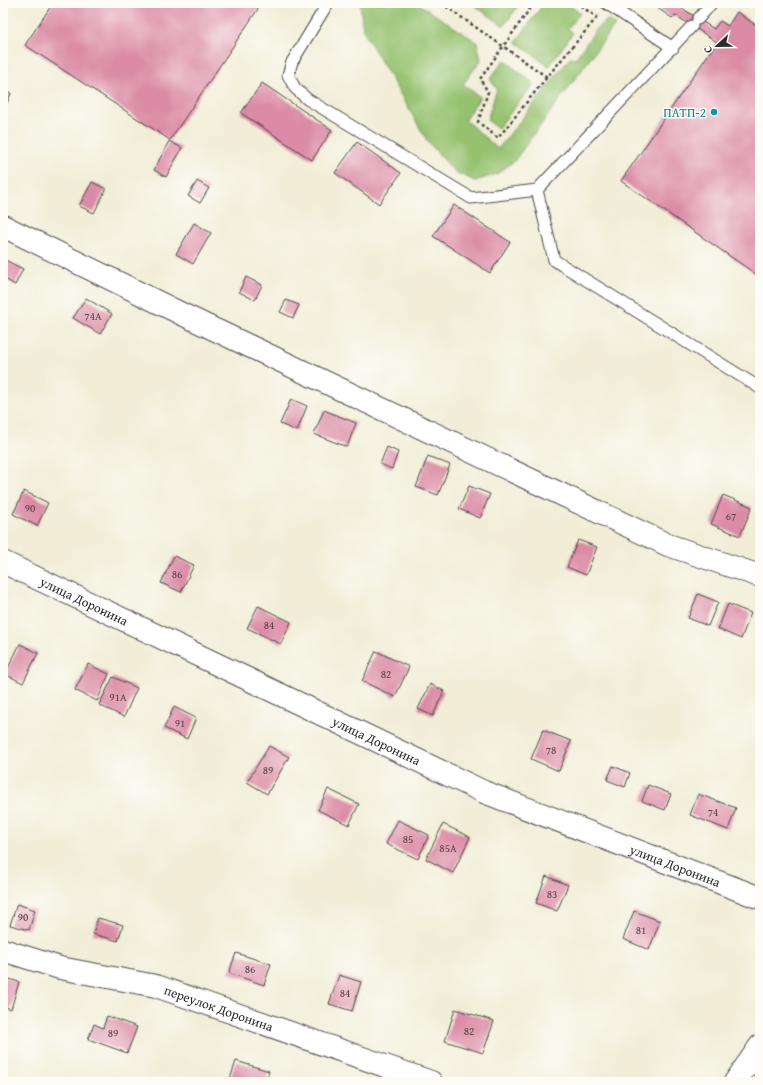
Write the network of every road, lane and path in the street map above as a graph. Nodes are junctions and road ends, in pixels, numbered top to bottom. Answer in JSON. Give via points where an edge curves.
{"nodes":[{"id":1,"x":328,"y":3,"type":"edge"},
{"id":2,"x":441,"y":3,"type":"edge"},
{"id":3,"x":534,"y":3,"type":"edge"},
{"id":4,"x":576,"y":3,"type":"edge"},
{"id":5,"x":606,"y":3,"type":"edge"},
{"id":6,"x":712,"y":3,"type":"edge"},
{"id":7,"x":503,"y":46,"type":"junction"},
{"id":8,"x":673,"y":48,"type":"junction"},
{"id":9,"x":547,"y":77,"type":"junction"},
{"id":10,"x":537,"y":190,"type":"junction"},
{"id":11,"x":3,"y":226,"type":"edge"},
{"id":12,"x":760,"y":388,"type":"edge"},
{"id":13,"x":3,"y":562,"type":"edge"},
{"id":14,"x":760,"y":576,"type":"edge"},
{"id":15,"x":760,"y":898,"type":"edge"},
{"id":16,"x":3,"y":950,"type":"edge"},
{"id":17,"x":760,"y":1046,"type":"edge"},
{"id":18,"x":431,"y":1082,"type":"edge"},
{"id":19,"x":735,"y":1082,"type":"edge"}],
"edges":[{"from":1,"to":10,"type":"lane","via":[[292,62],[288,75],[295,88],[307,99],[471,198]]},
{"from":2,"to":7,"type":"path"},
{"from":3,"to":7,"type":"path"},
{"from":4,"to":9,"type":"path","via":[[597,17]]},
{"from":5,"to":8,"type":"lane"},
{"from":6,"to":8,"type":"lane"},
{"from":7,"to":9,"type":"path"},
{"from":7,"to":9,"type":"path","via":[[480,79],[488,92],[478,122],[498,138]]},
{"from":8,"to":10,"type":"lane"},
{"from":10,"to":12,"type":"lane","via":[[554,260]]},
{"from":11,"to":14,"type":"street","via":[[668,545]]},
{"from":13,"to":15,"type":"street","name":"улица Доронина","via":[[484,792]]},
{"from":16,"to":18,"type":"street","name":"переулок Доронина","via":[[60,968],[156,986]]},
{"from":17,"to":19,"type":"street"}]}
